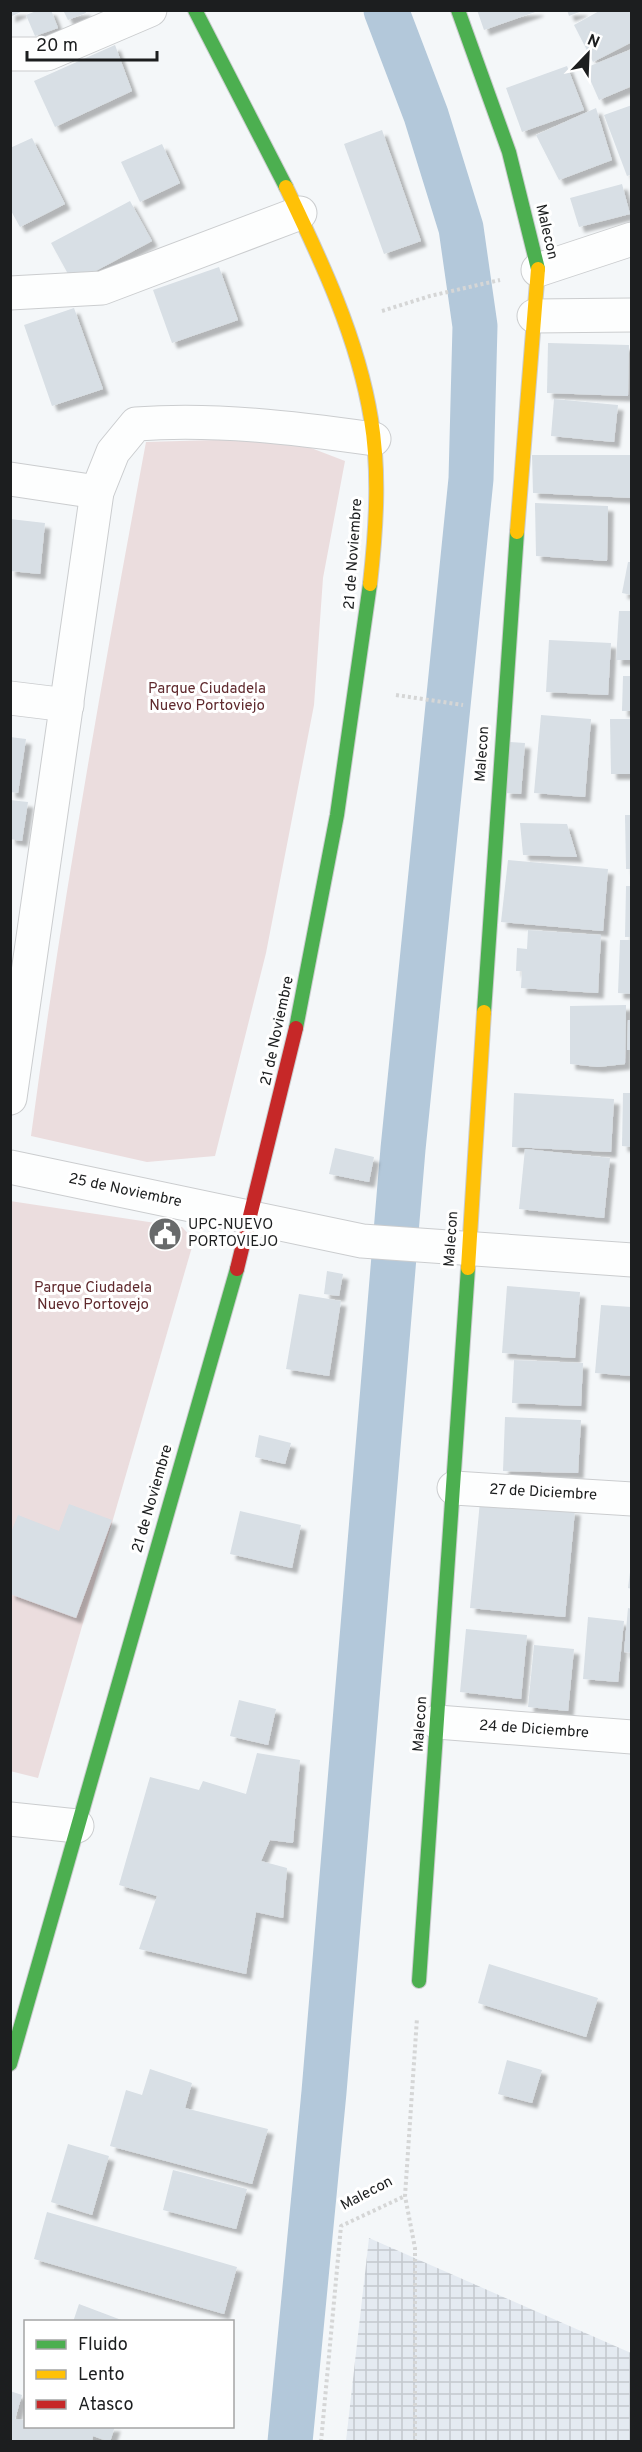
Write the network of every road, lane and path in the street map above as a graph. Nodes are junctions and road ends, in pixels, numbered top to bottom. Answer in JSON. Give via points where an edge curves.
{"nodes":[{"id":1,"x":150,"y":10,"type":"edge"},
{"id":2,"x":195,"y":10,"type":"edge"},
{"id":3,"x":458,"y":10,"type":"edge"},
{"id":4,"x":10,"y":54,"type":"edge"},
{"id":5,"x":300,"y":213,"type":"junction"},
{"id":6,"x":632,"y":239,"type":"edge"},
{"id":7,"x":538,"y":270,"type":"junction"},
{"id":8,"x":486,"y":284,"type":"dead end"},
{"id":9,"x":10,"y":293,"type":"edge"},
{"id":10,"x":632,"y":315,"type":"edge"},
{"id":11,"x":534,"y":316,"type":"junction"},
{"id":12,"x":345,"y":322,"type":"junction"},
{"id":13,"x":374,"y":439,"type":"junction"},
{"id":14,"x":10,"y":479,"type":"edge"},
{"id":15,"x":96,"y":492,"type":"junction"},
{"id":16,"x":404,"y":695,"type":"dead end"},
{"id":17,"x":10,"y":698,"type":"edge"},
{"id":18,"x":67,"y":705,"type":"junction"},
{"id":19,"x":463,"y":705,"type":"dead end"},
{"id":20,"x":22,"y":924,"type":"edge"},
{"id":21,"x":10,"y":1098,"type":"edge"},
{"id":22,"x":10,"y":1167,"type":"edge"},
{"id":23,"x":251,"y":1218,"type":"junction"},
{"id":24,"x":468,"y":1250,"type":"junction"},
{"id":25,"x":632,"y":1260,"type":"edge"},
{"id":26,"x":454,"y":1488,"type":"junction"},
{"id":27,"x":632,"y":1498,"type":"edge"},
{"id":28,"x":437,"y":1722,"type":"junction"},
{"id":29,"x":632,"y":1737,"type":"edge"},
{"id":30,"x":10,"y":1819,"type":"edge"},
{"id":31,"x":77,"y":1826,"type":"junction"},
{"id":32,"x":419,"y":1981,"type":"joint"},
{"id":33,"x":10,"y":2064,"type":"edge"},
{"id":34,"x":405,"y":2196,"type":"junction"},
{"id":35,"x":321,"y":2442,"type":"edge"},
{"id":36,"x":415,"y":2442,"type":"edge"}],
"edges":[{"from":1,"to":4,"type":"street","via":[[47,54]]},
{"from":2,"to":5,"type":"street","name":"21 de Noviembre"},
{"from":3,"to":7,"type":"street","name":"Malecon","via":[[509,152]]},
{"from":5,"to":9,"type":"street","via":[[102,288]]},
{"from":5,"to":12,"type":"street","name":"21 de Noviembre"},
{"from":6,"to":7,"type":"street"},
{"from":7,"to":11,"type":"street","name":"Malecon"},
{"from":8,"to":12,"type":"path"},
{"from":10,"to":11,"type":"street"},
{"from":11,"to":24,"type":"street","name":"Malecon","via":[[502,717]]},
{"from":12,"to":13,"type":"street","name":"21 de Noviembre","via":[[364,384]]},
{"from":13,"to":15,"type":"street","via":[[296,428],[177,421],[136,424],[113,452]]},
{"from":13,"to":23,"type":"street","name":"21 de Noviembre","via":[[376,509],[369,595],[335,838],[280,1103]]},
{"from":14,"to":15,"type":"street"},
{"from":15,"to":18,"type":"street"},
{"from":16,"to":19,"type":"path"},
{"from":17,"to":18,"type":"street"},
{"from":18,"to":20,"type":"street"},
{"from":20,"to":21,"type":"street"},
{"from":22,"to":23,"type":"street","name":"25 de Noviembre"},
{"from":23,"to":24,"type":"street","name":"25 de Noviembre","via":[[362,1241]]},
{"from":23,"to":31,"type":"street","name":"21 de Noviembre"},
{"from":24,"to":25,"type":"street","name":"25 de Noviembre"},
{"from":24,"to":26,"type":"street","name":"Malecon"},
{"from":26,"to":27,"type":"street","name":"27 de Diciembre"},
{"from":26,"to":28,"type":"street","name":"Malecon"},
{"from":28,"to":29,"type":"street","name":"24 de Diciembre"},
{"from":28,"to":32,"type":"street","name":"Malecon"},
{"from":30,"to":31,"type":"street"},
{"from":31,"to":33,"type":"street","name":"21 de Noviembre"},
{"from":32,"to":34,"type":"path","name":"Malecon"},
{"from":34,"to":35,"type":"path","name":"Malecon","via":[[341,2226]]},
{"from":34,"to":36,"type":"path","via":[[415,2248]]}]}
